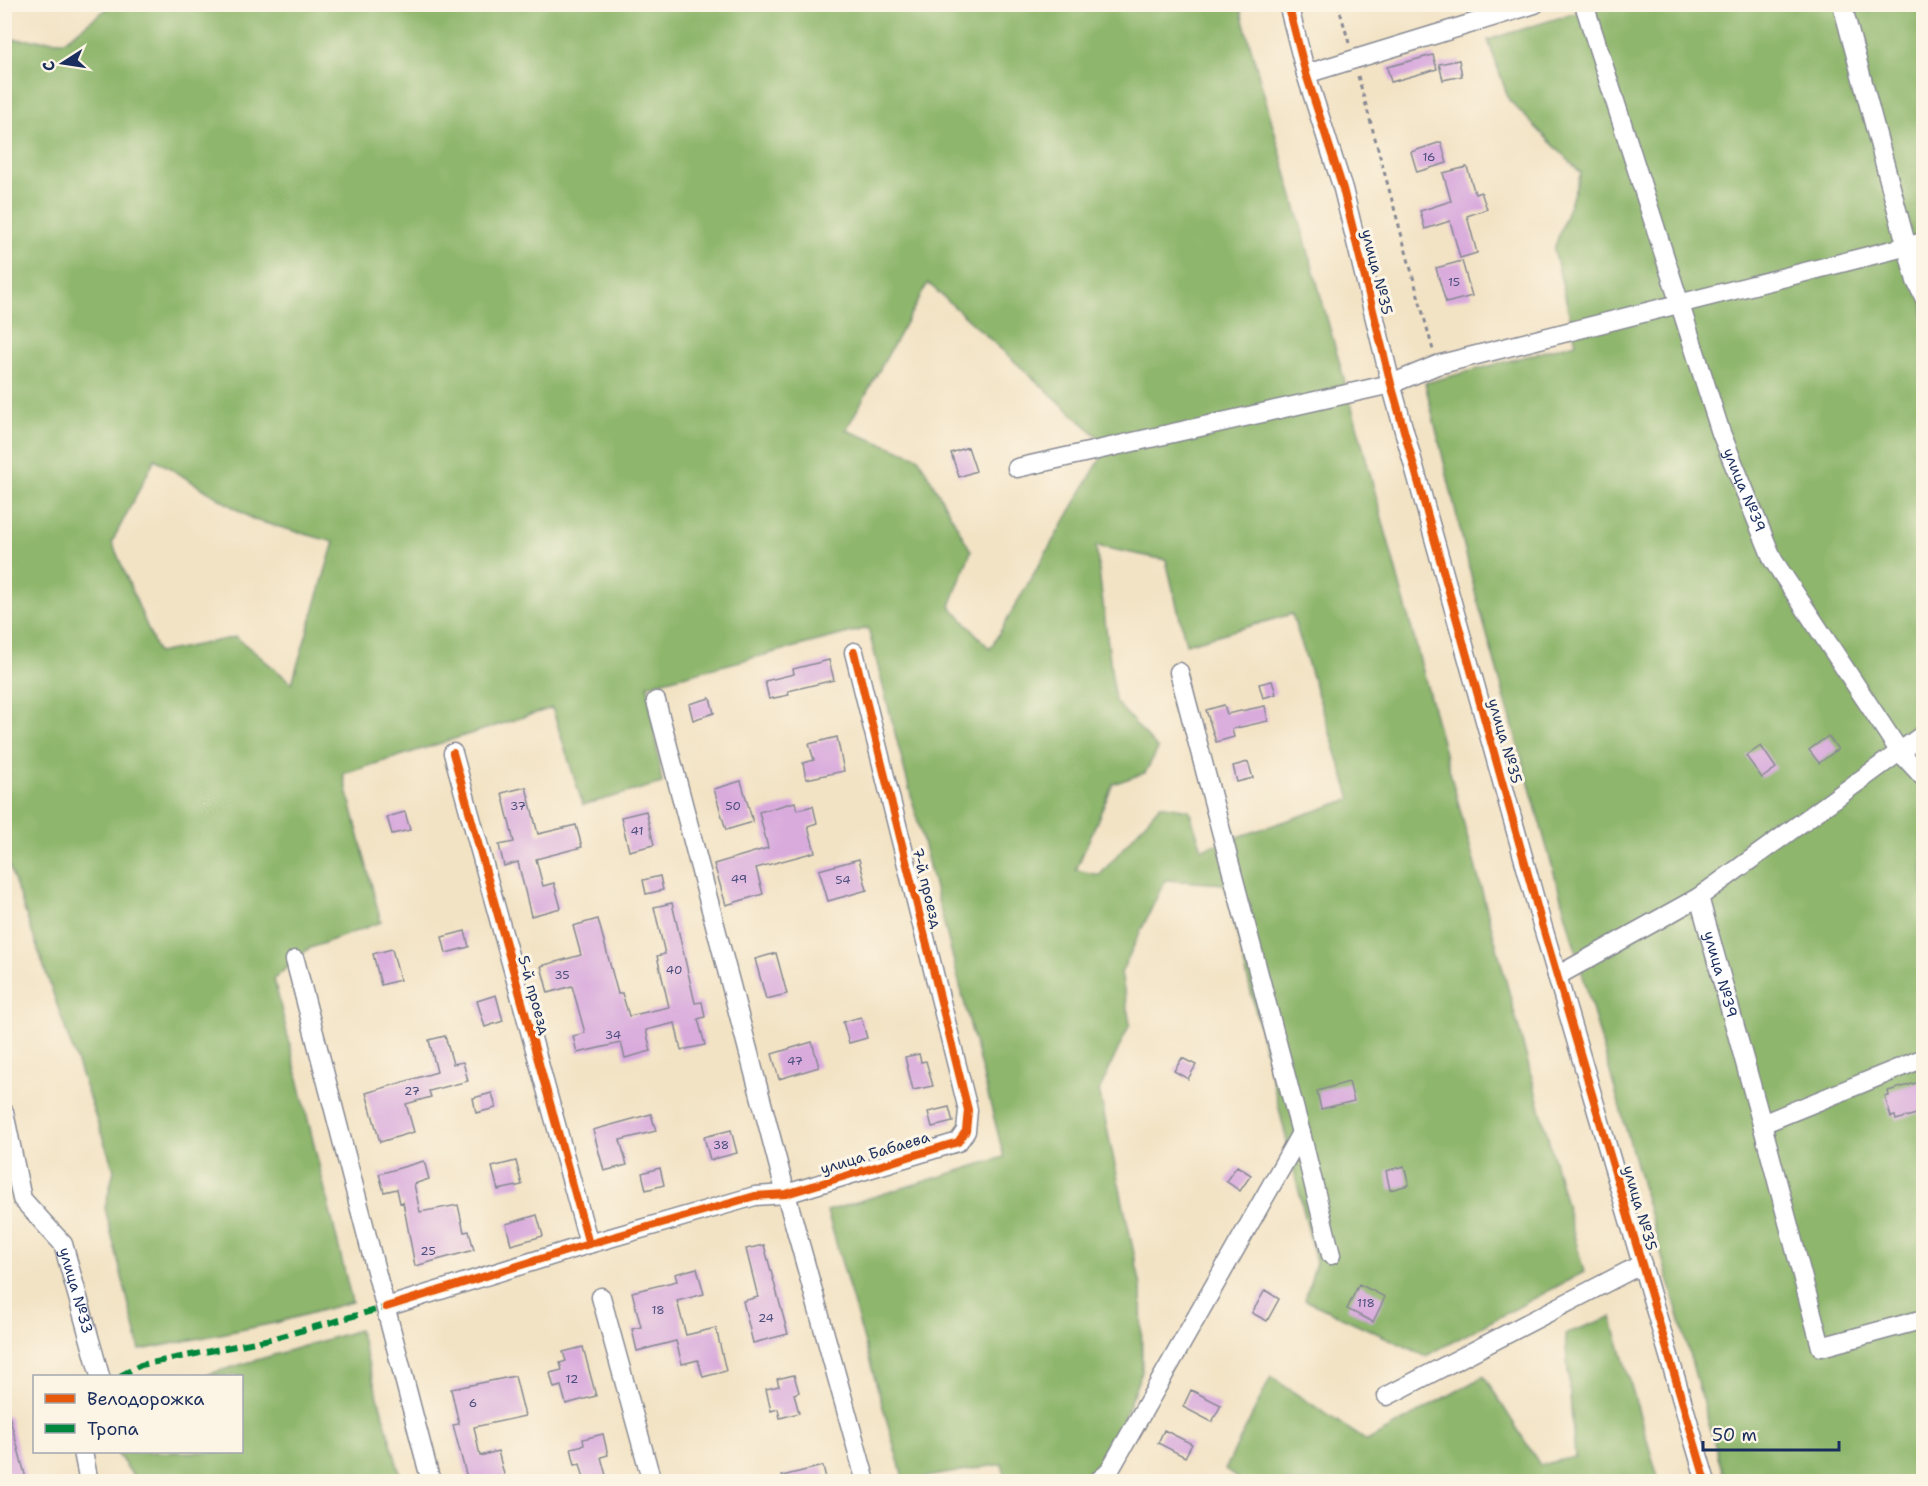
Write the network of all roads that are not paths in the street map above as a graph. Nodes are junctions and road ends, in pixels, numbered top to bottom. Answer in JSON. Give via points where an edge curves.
{"nodes":[{"id":1,"x":1288,"y":4,"type":"edge"},
{"id":2,"x":1535,"y":4,"type":"edge"},
{"id":3,"x":1584,"y":4,"type":"edge"},
{"id":4,"x":1842,"y":4,"type":"edge"},
{"id":5,"x":1306,"y":74,"type":"junction"},
{"id":6,"x":1915,"y":244,"type":"edge"},
{"id":7,"x":1923,"y":297,"type":"edge"},
{"id":8,"x":1679,"y":303,"type":"junction"},
{"id":9,"x":1391,"y":384,"type":"junction"},
{"id":10,"x":1017,"y":468,"type":"dead end"},
{"id":11,"x":854,"y":652,"type":"dead end"},
{"id":12,"x":1179,"y":672,"type":"dead end"},
{"id":13,"x":656,"y":701,"type":"dead end"},
{"id":14,"x":1923,"y":735,"type":"edge"},
{"id":15,"x":1900,"y":752,"type":"junction"},
{"id":16,"x":453,"y":753,"type":"dead end"},
{"id":17,"x":1923,"y":778,"type":"edge"},
{"id":18,"x":1699,"y":897,"type":"junction"},
{"id":19,"x":295,"y":960,"type":"dead end"},
{"id":20,"x":1557,"y":976,"type":"junction"},
{"id":21,"x":1923,"y":1058,"type":"edge"},
{"id":22,"x":4,"y":1112,"type":"edge"},
{"id":23,"x":1762,"y":1124,"type":"junction"},
{"id":24,"x":966,"y":1131,"type":"joint"},
{"id":25,"x":1300,"y":1133,"type":"junction"},
{"id":26,"x":786,"y":1194,"type":"junction"},
{"id":27,"x":589,"y":1244,"type":"junction"},
{"id":28,"x":1331,"y":1255,"type":"dead end"},
{"id":29,"x":1642,"y":1263,"type":"junction"},
{"id":30,"x":601,"y":1297,"type":"dead end"},
{"id":31,"x":386,"y":1307,"type":"junction"},
{"id":32,"x":1923,"y":1319,"type":"edge"},
{"id":33,"x":99,"y":1375,"type":"edge"},
{"id":34,"x":1387,"y":1396,"type":"dead end"},
{"id":35,"x":83,"y":1453,"type":"edge"},
{"id":36,"x":88,"y":1482,"type":"edge"},
{"id":37,"x":430,"y":1482,"type":"edge"},
{"id":38,"x":652,"y":1482,"type":"edge"},
{"id":39,"x":867,"y":1482,"type":"edge"},
{"id":40,"x":1097,"y":1482,"type":"edge"},
{"id":41,"x":1706,"y":1482,"type":"edge"}],
"edges":[{"from":1,"to":5,"type":"street","name":"улица №35"},
{"from":2,"to":5,"type":"street"},
{"from":3,"to":8,"type":"street","name":"улица №39"},
{"from":4,"to":6,"type":"street"},
{"from":5,"to":9,"type":"street","name":"улица №35","via":[[1342,189]]},
{"from":6,"to":7,"type":"street"},
{"from":6,"to":8,"type":"street"},
{"from":8,"to":9,"type":"street","via":[[1437,365]]},
{"from":8,"to":15,"type":"street","name":"улица №39","via":[[1721,433],[1773,560]]},
{"from":9,"to":10,"type":"street"},
{"from":9,"to":20,"type":"street","name":"улица №35"},
{"from":11,"to":24,"type":"street","name":"7-й проезд","via":[[968,1110]]},
{"from":12,"to":25,"type":"street"},
{"from":13,"to":26,"type":"street"},
{"from":14,"to":15,"type":"street"},
{"from":15,"to":17,"type":"street","name":"улица №39"},
{"from":15,"to":18,"type":"street"},
{"from":16,"to":27,"type":"street","name":"5-й проезд"},
{"from":18,"to":20,"type":"street"},
{"from":18,"to":23,"type":"street","name":"улица №39"},
{"from":19,"to":31,"type":"street"},
{"from":20,"to":29,"type":"street","name":"улица №35"},
{"from":21,"to":23,"type":"street"},
{"from":22,"to":33,"type":"street","name":"улица №33","via":[[22,1198],[63,1244]]},
{"from":23,"to":32,"type":"street","name":"улица №39","via":[[1821,1347]]},
{"from":24,"to":26,"type":"street","name":"улица Бабаева","via":[[958,1142]]},
{"from":25,"to":28,"type":"street"},
{"from":25,"to":40,"type":"street","via":[[1156,1393],[1108,1473]]},
{"from":26,"to":27,"type":"street","name":"улица Бабаева","via":[[755,1196]]},
{"from":26,"to":39,"type":"street"},
{"from":27,"to":31,"type":"street","name":"улица Бабаева"},
{"from":29,"to":34,"type":"street"},
{"from":29,"to":41,"type":"street","name":"улица №35"},
{"from":30,"to":38,"type":"street"},
{"from":31,"to":37,"type":"street"},
{"from":35,"to":36,"type":"street"}]}
